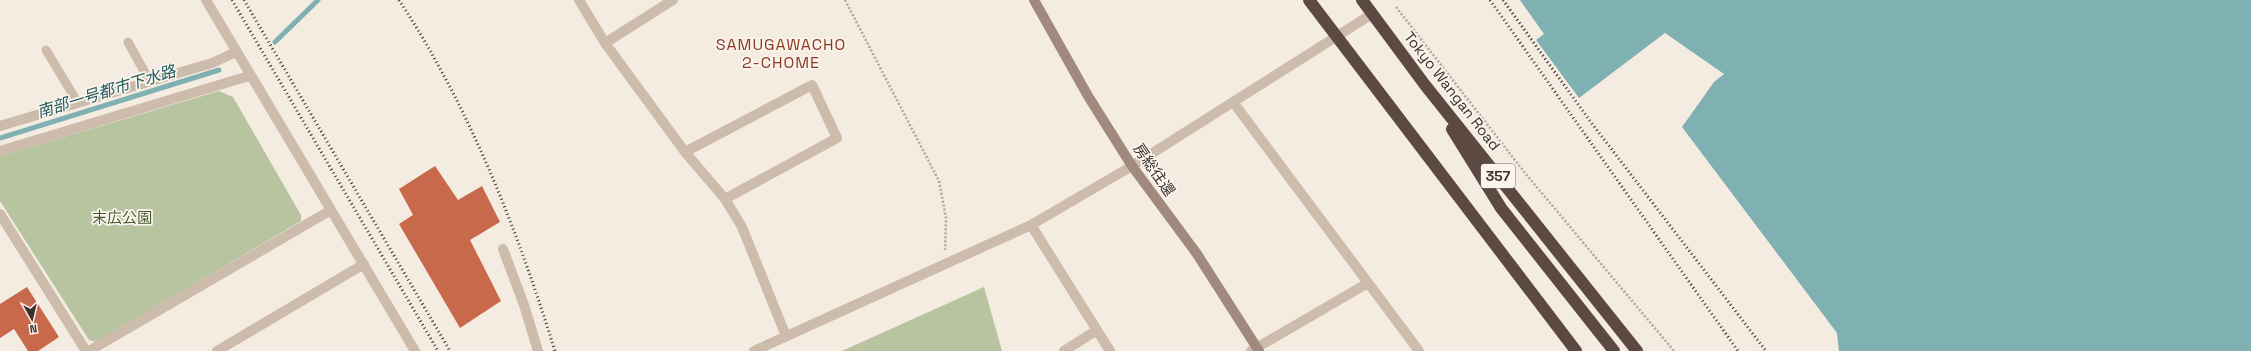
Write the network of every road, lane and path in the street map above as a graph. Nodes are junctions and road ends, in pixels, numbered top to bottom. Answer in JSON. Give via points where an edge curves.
{"nodes":[{"id":1,"x":206,"y":0,"type":"edge"},
{"id":2,"x":579,"y":0,"type":"edge"},
{"id":3,"x":673,"y":0,"type":"edge"},
{"id":4,"x":845,"y":0,"type":"edge"},
{"id":5,"x":1034,"y":0,"type":"edge"},
{"id":6,"x":1309,"y":0,"type":"edge"},
{"id":7,"x":1362,"y":0,"type":"edge"},
{"id":8,"x":1396,"y":7,"type":"dead end"},
{"id":9,"x":1372,"y":14,"type":"junction"},
{"id":10,"x":1337,"y":36,"type":"junction"},
{"id":11,"x":128,"y":42,"type":"dead end"},
{"id":12,"x":605,"y":44,"type":"junction"},
{"id":13,"x":46,"y":50,"type":"dead end"},
{"id":14,"x":236,"y":52,"type":"junction"},
{"id":15,"x":250,"y":76,"type":"junction"},
{"id":16,"x":150,"y":82,"type":"junction"},
{"id":17,"x":1425,"y":85,"type":"junction"},
{"id":18,"x":1233,"y":102,"type":"junction"},
{"id":19,"x":78,"y":103,"type":"junction"},
{"id":20,"x":0,"y":126,"type":"edge"},
{"id":21,"x":0,"y":150,"type":"edge"},
{"id":22,"x":685,"y":152,"type":"junction"},
{"id":23,"x":1132,"y":166,"type":"junction"},
{"id":24,"x":725,"y":199,"type":"junction"},
{"id":25,"x":331,"y":210,"type":"junction"},
{"id":26,"x":0,"y":214,"type":"edge"},
{"id":27,"x":1031,"y":225,"type":"junction"},
{"id":28,"x":503,"y":249,"type":"dead end"},
{"id":29,"x":364,"y":264,"type":"junction"},
{"id":30,"x":939,"y":266,"type":"junction"},
{"id":31,"x":1368,"y":283,"type":"junction"},
{"id":32,"x":1097,"y":330,"type":"junction"},
{"id":33,"x":786,"y":336,"type":"junction"},
{"id":34,"x":1256,"y":350,"type":"edge"},
{"id":35,"x":87,"y":351,"type":"edge"},
{"id":36,"x":217,"y":351,"type":"edge"},
{"id":37,"x":415,"y":351,"type":"edge"},
{"id":38,"x":538,"y":351,"type":"edge"},
{"id":39,"x":754,"y":351,"type":"edge"},
{"id":40,"x":1064,"y":351,"type":"edge"},
{"id":41,"x":1110,"y":351,"type":"edge"},
{"id":42,"x":1419,"y":351,"type":"edge"},
{"id":43,"x":1576,"y":351,"type":"edge"},
{"id":44,"x":1614,"y":351,"type":"edge"},
{"id":45,"x":1637,"y":351,"type":"edge"},
{"id":46,"x":1674,"y":351,"type":"edge"}],
"edges":[{"from":1,"to":14,"type":"street"},
{"from":2,"to":12,"type":"street"},
{"from":3,"to":12,"type":"street"},
{"from":4,"to":30,"type":"path","via":[[939,182],[946,218],[945,252]]},
{"from":5,"to":23,"type":"street","name":"房総往還","via":[[1088,96]]},
{"from":6,"to":10,"type":"highway"},
{"from":7,"to":9,"type":"highway","name":"Tokyo Wangan Road","number":"357"},
{"from":8,"to":46,"type":"path","via":[[1525,173]]},
{"from":9,"to":10,"type":"street"},
{"from":9,"to":17,"type":"highway","name":"Tokyo Wangan Road","number":"357"},
{"from":10,"to":18,"type":"street"},
{"from":10,"to":43,"type":"highway"},
{"from":11,"to":16,"type":"lane"},
{"from":12,"to":22,"type":"street"},
{"from":13,"to":19,"type":"lane"},
{"from":14,"to":15,"type":"street"},
{"from":14,"to":16,"type":"street","via":[[212,63]]},
{"from":15,"to":21,"type":"street"},
{"from":15,"to":25,"type":"street"},
{"from":16,"to":19,"type":"street"},
{"from":17,"to":44,"type":"highway","via":[[1501,208]]},
{"from":17,"to":45,"type":"highway","name":"Tokyo Wangan Road","number":"357"},
{"from":18,"to":23,"type":"street"},
{"from":18,"to":31,"type":"street"},
{"from":19,"to":20,"type":"street"},
{"from":22,"to":24,"type":"street"},
{"from":22,"to":24,"type":"street","via":[[812,85],[837,138]]},
{"from":23,"to":27,"type":"street"},
{"from":23,"to":34,"type":"street","name":"房総往還","via":[[1197,254]]},
{"from":24,"to":33,"type":"street","via":[[742,227]]},
{"from":25,"to":29,"type":"street"},
{"from":25,"to":35,"type":"street"},
{"from":26,"to":35,"type":"street"},
{"from":27,"to":30,"type":"street"},
{"from":27,"to":32,"type":"street"},
{"from":28,"to":38,"type":"street"},
{"from":29,"to":36,"type":"street"},
{"from":29,"to":37,"type":"street"},
{"from":30,"to":33,"type":"street"},
{"from":31,"to":34,"type":"street"},
{"from":31,"to":42,"type":"street"},
{"from":32,"to":40,"type":"street"},
{"from":32,"to":41,"type":"street"},
{"from":33,"to":39,"type":"street"}]}
